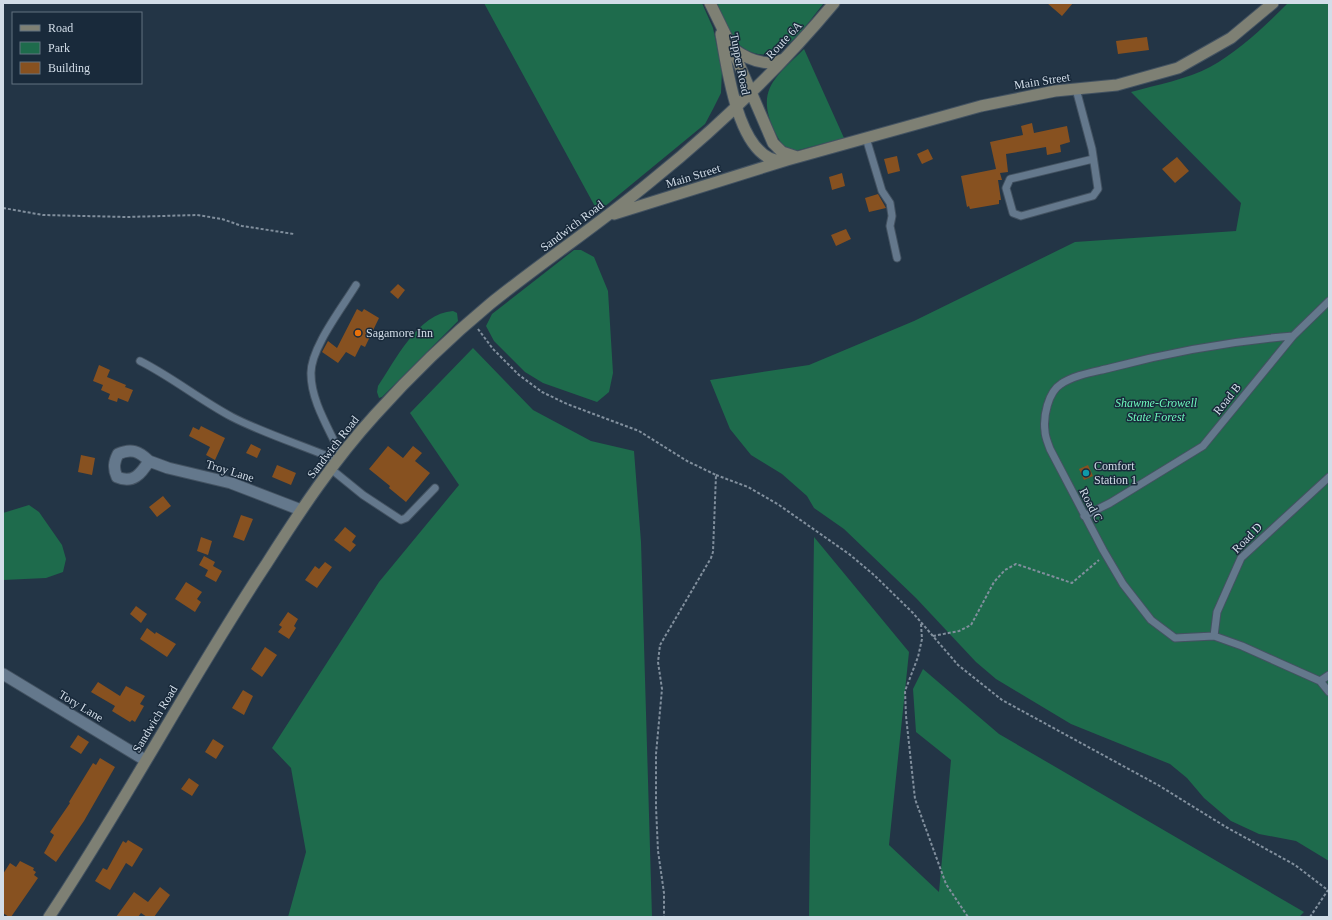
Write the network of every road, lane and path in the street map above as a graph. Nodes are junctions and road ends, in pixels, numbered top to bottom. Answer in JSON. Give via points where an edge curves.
{"nodes":[{"id":1,"x":710,"y":3,"type":"edge"},
{"id":2,"x":834,"y":3,"type":"edge"},
{"id":3,"x":1274,"y":3,"type":"edge"},
{"id":4,"x":720,"y":26,"type":"junction"},
{"id":5,"x":732,"y":48,"type":"junction"},
{"id":6,"x":785,"y":59,"type":"junction"},
{"id":7,"x":1076,"y":89,"type":"junction"},
{"id":8,"x":751,"y":92,"type":"junction"},
{"id":9,"x":736,"y":107,"type":"junction"},
{"id":10,"x":866,"y":138,"type":"junction"},
{"id":11,"x":800,"y":157,"type":"junction"},
{"id":12,"x":1093,"y":159,"type":"junction"},
{"id":13,"x":787,"y":160,"type":"junction"},
{"id":14,"x":3,"y":208,"type":"edge"},
{"id":15,"x":606,"y":217,"type":"junction"},
{"id":16,"x":294,"y":234,"type":"dead end"},
{"id":17,"x":897,"y":258,"type":"dead end"},
{"id":18,"x":356,"y":285,"type":"dead end"},
{"id":19,"x":1329,"y":301,"type":"edge"},
{"id":20,"x":471,"y":320,"type":"junction"},
{"id":21,"x":1293,"y":336,"type":"junction"},
{"id":22,"x":140,"y":361,"type":"dead end"},
{"id":23,"x":338,"y":454,"type":"junction"},
{"id":24,"x":149,"y":461,"type":"dead end"},
{"id":25,"x":331,"y":469,"type":"junction"},
{"id":26,"x":716,"y":475,"type":"junction"},
{"id":27,"x":1329,"y":477,"type":"edge"},
{"id":28,"x":435,"y":488,"type":"dead end"},
{"id":29,"x":301,"y":510,"type":"junction"},
{"id":30,"x":1084,"y":516,"type":"junction"},
{"id":31,"x":1106,"y":555,"type":"junction"},
{"id":32,"x":921,"y":623,"type":"junction"},
{"id":33,"x":933,"y":636,"type":"junction"},
{"id":34,"x":1214,"y":636,"type":"junction"},
{"id":35,"x":3,"y":674,"type":"edge"},
{"id":36,"x":1329,"y":675,"type":"edge"},
{"id":37,"x":1320,"y":681,"type":"junction"},
{"id":38,"x":1329,"y":692,"type":"edge"},
{"id":39,"x":145,"y":760,"type":"junction"},
{"id":40,"x":1328,"y":891,"type":"edge"},
{"id":41,"x":49,"y":917,"type":"edge"},
{"id":42,"x":664,"y":917,"type":"edge"},
{"id":43,"x":968,"y":917,"type":"edge"},
{"id":44,"x":1310,"y":917,"type":"edge"}],
"edges":[{"from":1,"to":4,"type":"main road","name":"Tupper Road"},
{"from":2,"to":6,"type":"main road","name":"Route 6A"},
{"from":3,"to":7,"type":"main road","name":"Main Street","via":[[1231,38],[1178,68],[1117,85]]},
{"from":4,"to":5,"type":"main road","name":"Tupper Road"},
{"from":4,"to":9,"type":"main road","name":"Tupper Road"},
{"from":5,"to":6,"type":"main road","via":[[762,62]]},
{"from":5,"to":8,"type":"main road","name":"Tupper Road"},
{"from":6,"to":8,"type":"main road","name":"Route 6A"},
{"from":7,"to":10,"type":"main road","name":"Main Street","via":[[981,106]]},
{"from":7,"to":12,"type":"lane"},
{"from":8,"to":9,"type":"main road","name":"Sandwich Road"},
{"from":8,"to":11,"type":"main road","via":[[776,147],[786,154]]},
{"from":9,"to":13,"type":"main road","name":"Main Street","via":[[745,128],[761,153],[774,160]]},
{"from":9,"to":15,"type":"main road","name":"Sandwich Road"},
{"from":10,"to":11,"type":"main road","name":"Main Street"},
{"from":10,"to":17,"type":"lane","via":[[882,191],[890,203],[890,226]]},
{"from":11,"to":13,"type":"main road","name":"Main Street"},
{"from":12,"to":12,"type":"lane","via":[[1098,189],[1092,196],[1020,216],[1013,213],[1006,188],[1010,179]]},
{"from":13,"to":15,"type":"main road","name":"Main Street"},
{"from":14,"to":16,"type":"path","via":[[43,215],[197,215],[222,219],[242,226]]},
{"from":15,"to":20,"type":"main road","name":"Sandwich Road"},
{"from":18,"to":23,"type":"lane","via":[[318,348],[311,374],[318,404]]},
{"from":19,"to":21,"type":"lane","name":"Road B"},
{"from":20,"to":23,"type":"main road","name":"Sandwich Road","via":[[424,364]]},
{"from":20,"to":26,"type":"path","via":[[504,361],[542,392],[639,431],[682,458]]},
{"from":21,"to":30,"type":"lane","name":"Road B","via":[[1203,446]]},
{"from":21,"to":30,"type":"lane","name":"Road C","via":[[1247,339],[1148,358],[1083,375],[1060,384],[1051,395],[1045,431],[1050,449]]},
{"from":22,"to":23,"type":"lane","via":[[233,418]]},
{"from":23,"to":25,"type":"main road","name":"Sandwich Road"},
{"from":24,"to":29,"type":"street","name":"Troy Lane","via":[[231,483]]},
{"from":25,"to":28,"type":"lane","via":[[363,495],[401,520]]},
{"from":25,"to":29,"type":"main road","name":"Sandwich Road"},
{"from":26,"to":32,"type":"path","via":[[748,488],[820,532],[874,575]]},
{"from":26,"to":42,"type":"path","via":[[713,552],[662,641],[659,653],[662,689],[656,754],[656,807]]},
{"from":27,"to":34,"type":"lane","name":"Road D","via":[[1241,558],[1218,612]]},
{"from":29,"to":39,"type":"main road","name":"Sandwich Road","via":[[238,606]]},
{"from":30,"to":31,"type":"lane","name":"Road C"},
{"from":31,"to":33,"type":"path","via":[[1072,583],[1016,564],[1005,570],[994,582],[970,625],[959,631]]},
{"from":31,"to":34,"type":"lane","name":"Road C","via":[[1123,584],[1151,620],[1175,638]]},
{"from":32,"to":33,"type":"path"},
{"from":32,"to":43,"type":"path","via":[[922,639],[918,657],[905,691],[915,800],[946,884]]},
{"from":33,"to":40,"type":"path","via":[[958,665],[1002,700],[1158,785],[1295,865]]},
{"from":34,"to":37,"type":"lane","name":"Road C"},
{"from":35,"to":39,"type":"street","name":"Tory Lane"},
{"from":36,"to":37,"type":"lane"},
{"from":37,"to":38,"type":"lane","name":"Road C"},
{"from":39,"to":41,"type":"main road","name":"Sandwich Road"},
{"from":40,"to":44,"type":"path"}]}
